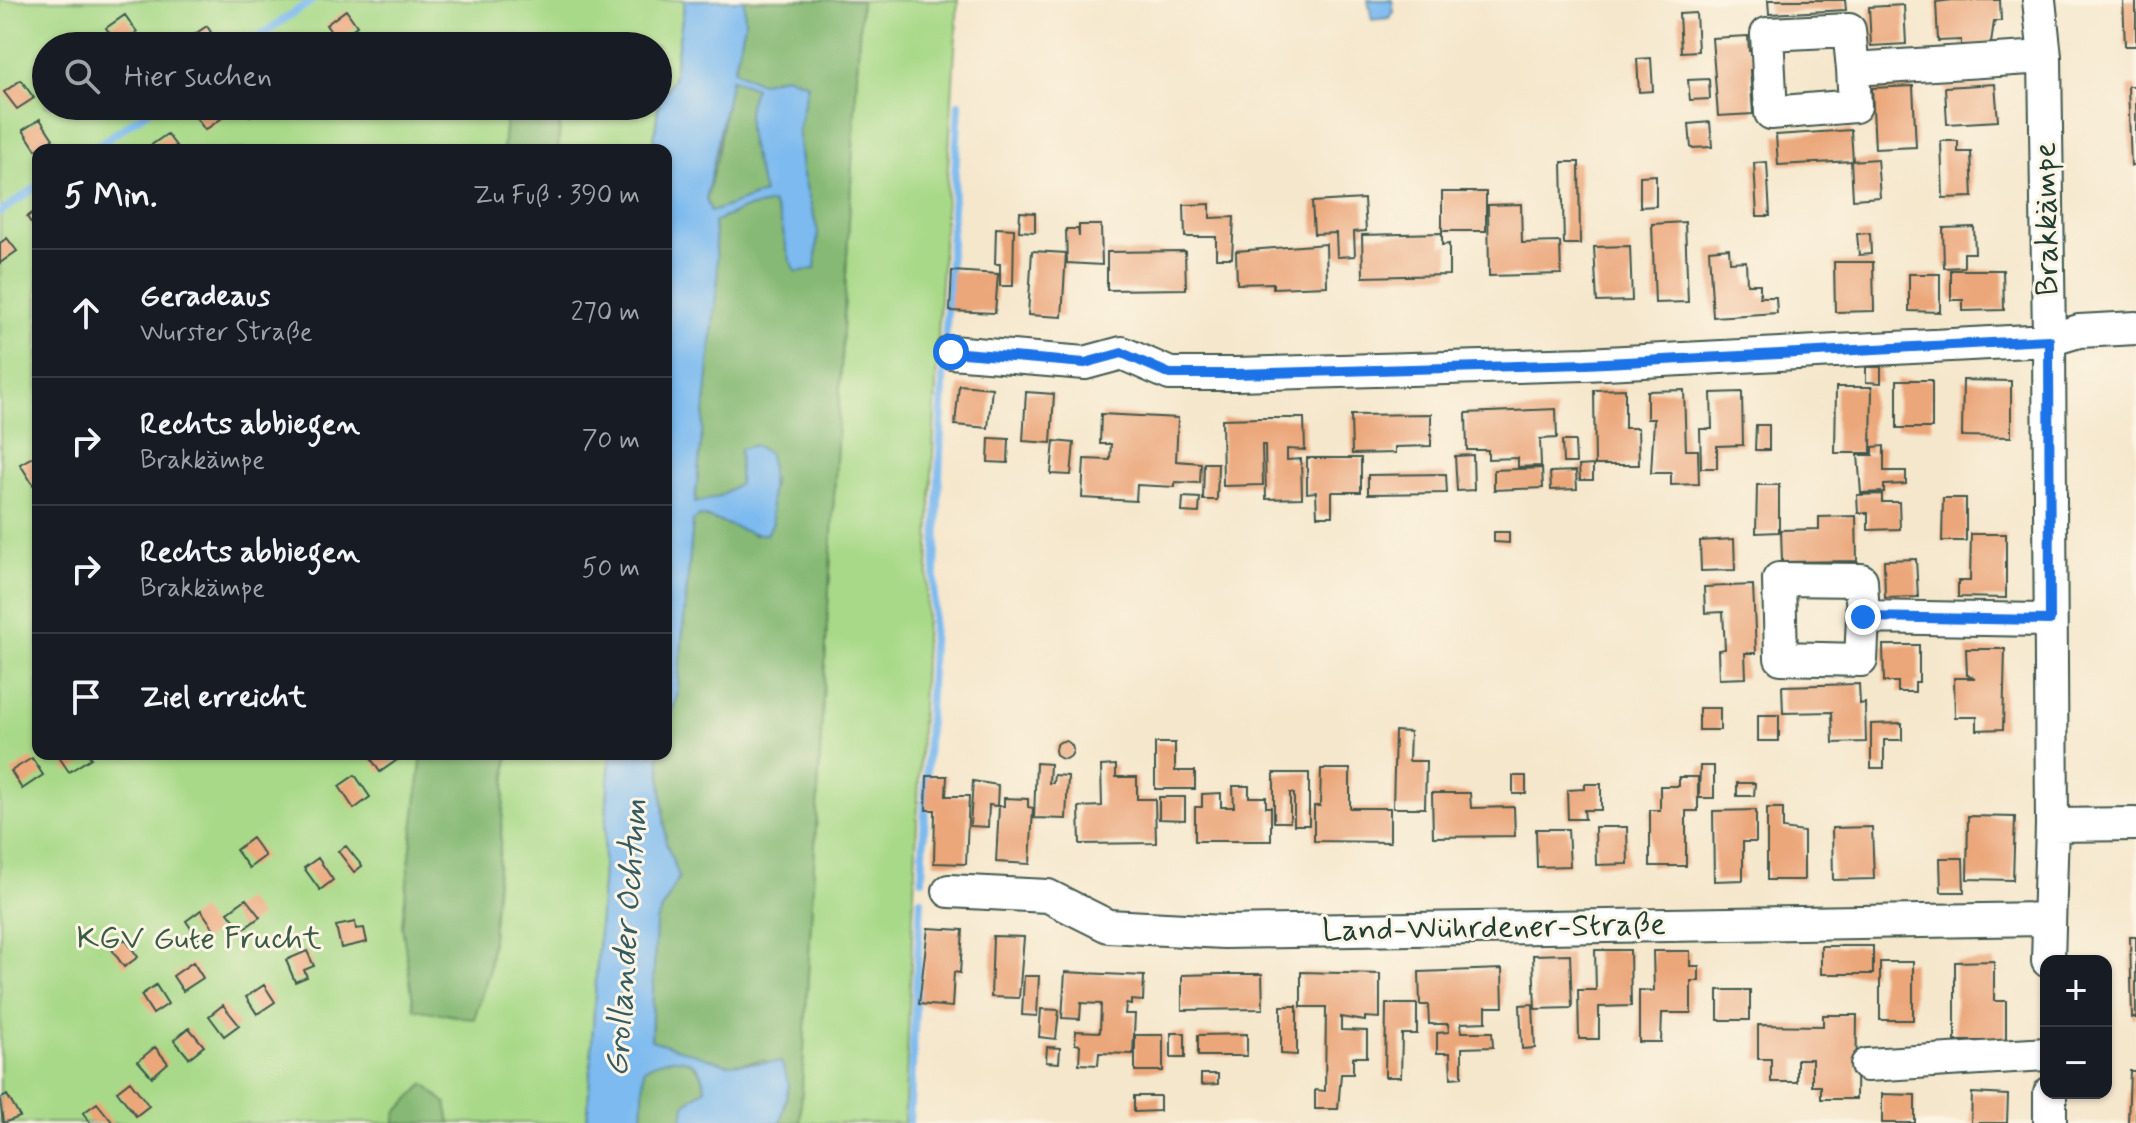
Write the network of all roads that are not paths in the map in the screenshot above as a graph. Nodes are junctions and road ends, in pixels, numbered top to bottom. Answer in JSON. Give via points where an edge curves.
{"nodes":[{"id":1,"x":2039,"y":0,"type":"edge"},
{"id":2,"x":2045,"y":57,"type":"junction"},
{"id":3,"x":1853,"y":69,"type":"dead end"},
{"id":4,"x":2136,"y":328,"type":"edge"},
{"id":5,"x":2049,"y":340,"type":"junction"},
{"id":6,"x":951,"y":352,"type":"dead end"},
{"id":7,"x":1863,"y":617,"type":"dead end"},
{"id":8,"x":2050,"y":620,"type":"junction"},
{"id":9,"x":2136,"y":824,"type":"edge"},
{"id":10,"x":2052,"y":825,"type":"junction"},
{"id":11,"x":949,"y":891,"type":"dead end"},
{"id":12,"x":2047,"y":919,"type":"junction"},
{"id":13,"x":2048,"y":955,"type":"edge"},
{"id":14,"x":2040,"y":1054,"type":"edge"},
{"id":15,"x":1867,"y":1065,"type":"dead end"},
{"id":16,"x":2050,"y":1099,"type":"edge"},
{"id":17,"x":2050,"y":1123,"type":"edge"}],
"edges":[{"from":1,"to":2,"type":"street","name":"Brakkämpe"},
{"from":2,"to":3,"type":"street"},
{"from":2,"to":5,"type":"street","name":"Brakkämpe"},
{"from":4,"to":5,"type":"street","via":[[2079,331]]},
{"from":5,"to":6,"type":"street","via":[[1586,364],[1235,374],[1170,374],[1122,353],[1085,363]]},
{"from":5,"to":8,"type":"street","name":"Brakkämpe"},
{"from":7,"to":8,"type":"street"},
{"from":8,"to":10,"type":"street","name":"Brakkämpe"},
{"from":9,"to":10,"type":"street"},
{"from":10,"to":12,"type":"street","name":"Brakkämpe"},
{"from":11,"to":12,"type":"street","name":"Land-Wührdener-Straße","via":[[1048,896],[1108,926],[1224,932]]},
{"from":12,"to":13,"type":"street","name":"Brakkämpe"},
{"from":14,"to":15,"type":"street"},
{"from":16,"to":17,"type":"street"}]}
